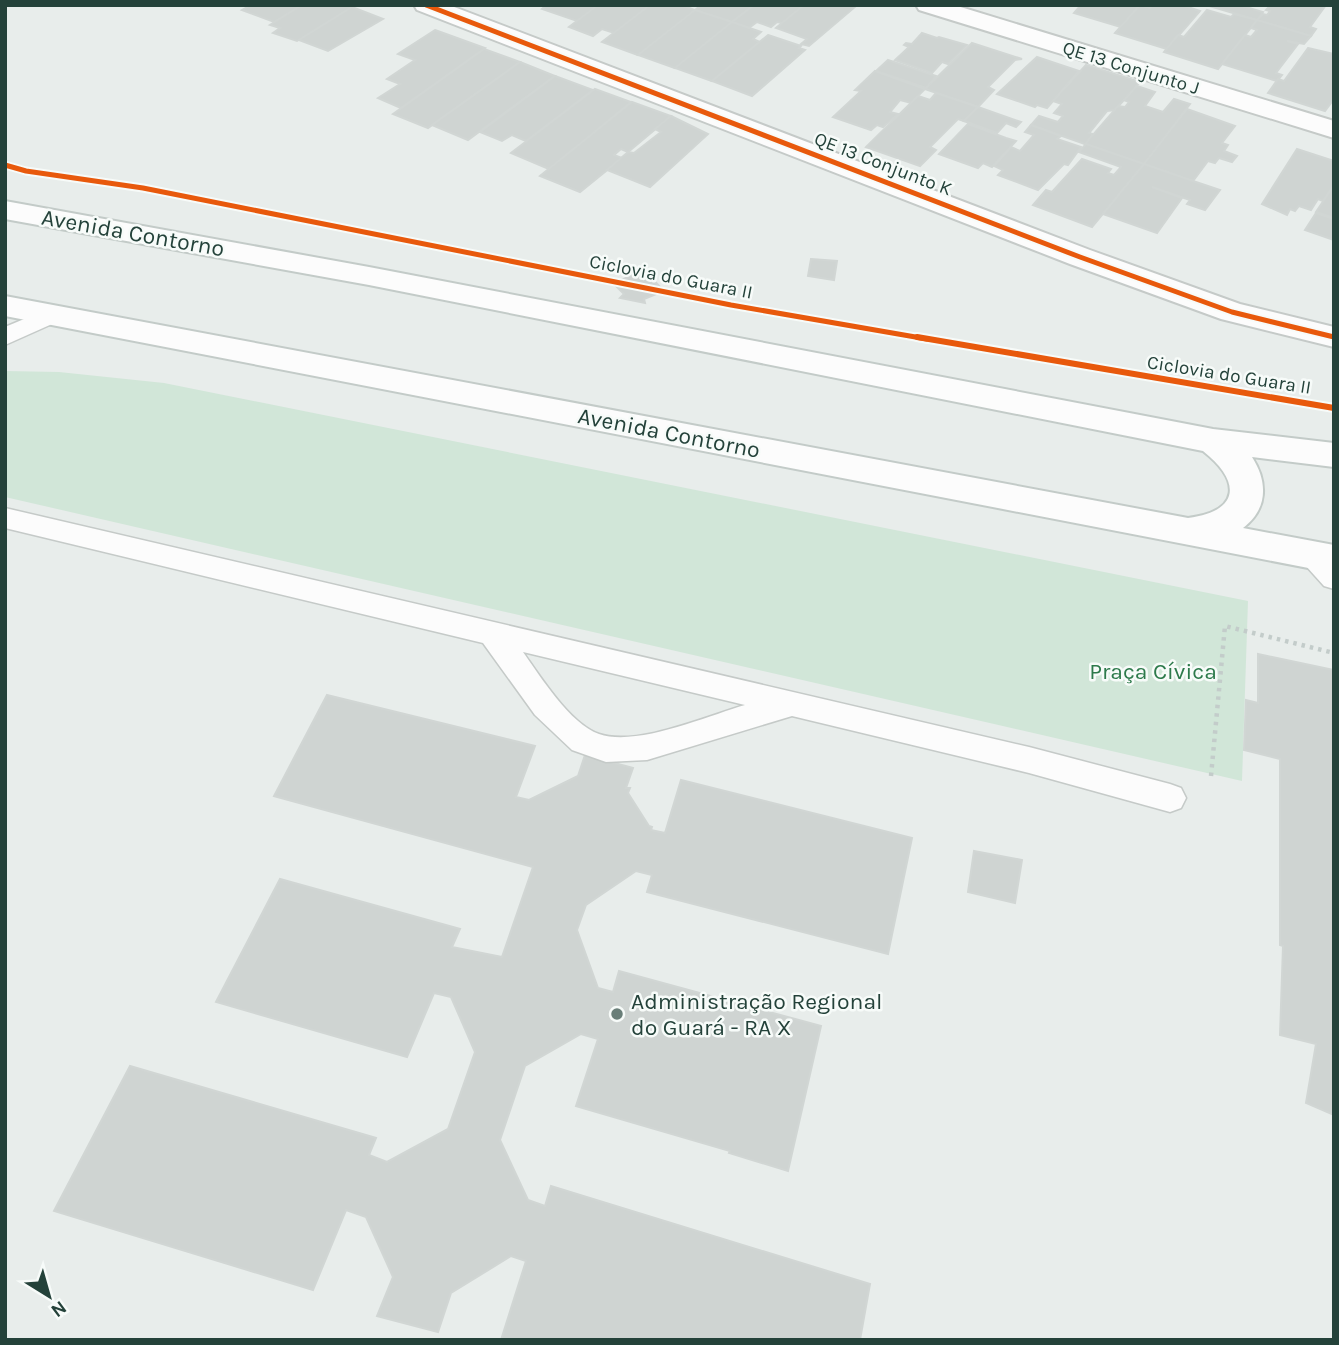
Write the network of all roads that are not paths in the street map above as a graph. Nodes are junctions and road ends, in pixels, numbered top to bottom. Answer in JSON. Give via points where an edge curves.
{"nodes":[{"id":1,"x":426,"y":5,"type":"edge"},
{"id":2,"x":929,"y":5,"type":"edge"},
{"id":3,"x":1334,"y":130,"type":"edge"},
{"id":4,"x":5,"y":210,"type":"edge"},
{"id":5,"x":5,"y":306,"type":"edge"},
{"id":6,"x":53,"y":315,"type":"junction"},
{"id":7,"x":5,"y":337,"type":"edge"},
{"id":8,"x":1334,"y":337,"type":"edge"},
{"id":9,"x":1213,"y":441,"type":"junction"},
{"id":10,"x":1334,"y":455,"type":"edge"},
{"id":11,"x":5,"y":518,"type":"edge"},
{"id":12,"x":1187,"y":531,"type":"junction"},
{"id":13,"x":1326,"y":564,"type":"edge"},
{"id":14,"x":492,"y":632,"type":"junction"},
{"id":15,"x":792,"y":704,"type":"junction"},
{"id":16,"x":1170,"y":798,"type":"dead end"}],
"edges":[{"from":1,"to":8,"type":"main road","name":"QE 13 Conjunto K","via":[[1080,257],[1232,312]]},
{"from":2,"to":3,"type":"main road","name":"QE 13 Conjunto J"},
{"from":4,"to":9,"type":"main road","name":"Avenida Contorno","via":[[369,276]]},
{"from":5,"to":6,"type":"main road","name":"Avenida Contorno"},
{"from":6,"to":7,"type":"lane"},
{"from":6,"to":12,"type":"main road","name":"Avenida Contorno"},
{"from":9,"to":10,"type":"main road","name":"Avenida Contorno"},
{"from":9,"to":12,"type":"main road","via":[[1234,458],[1247,478],[1247,499],[1236,516],[1215,528]]},
{"from":11,"to":14,"type":"lane"},
{"from":12,"to":13,"type":"main road","name":"Avenida Contorno"},
{"from":14,"to":15,"type":"lane"},
{"from":14,"to":15,"type":"lane","via":[[566,729],[585,743],[627,751]]},
{"from":15,"to":16,"type":"lane"}]}
